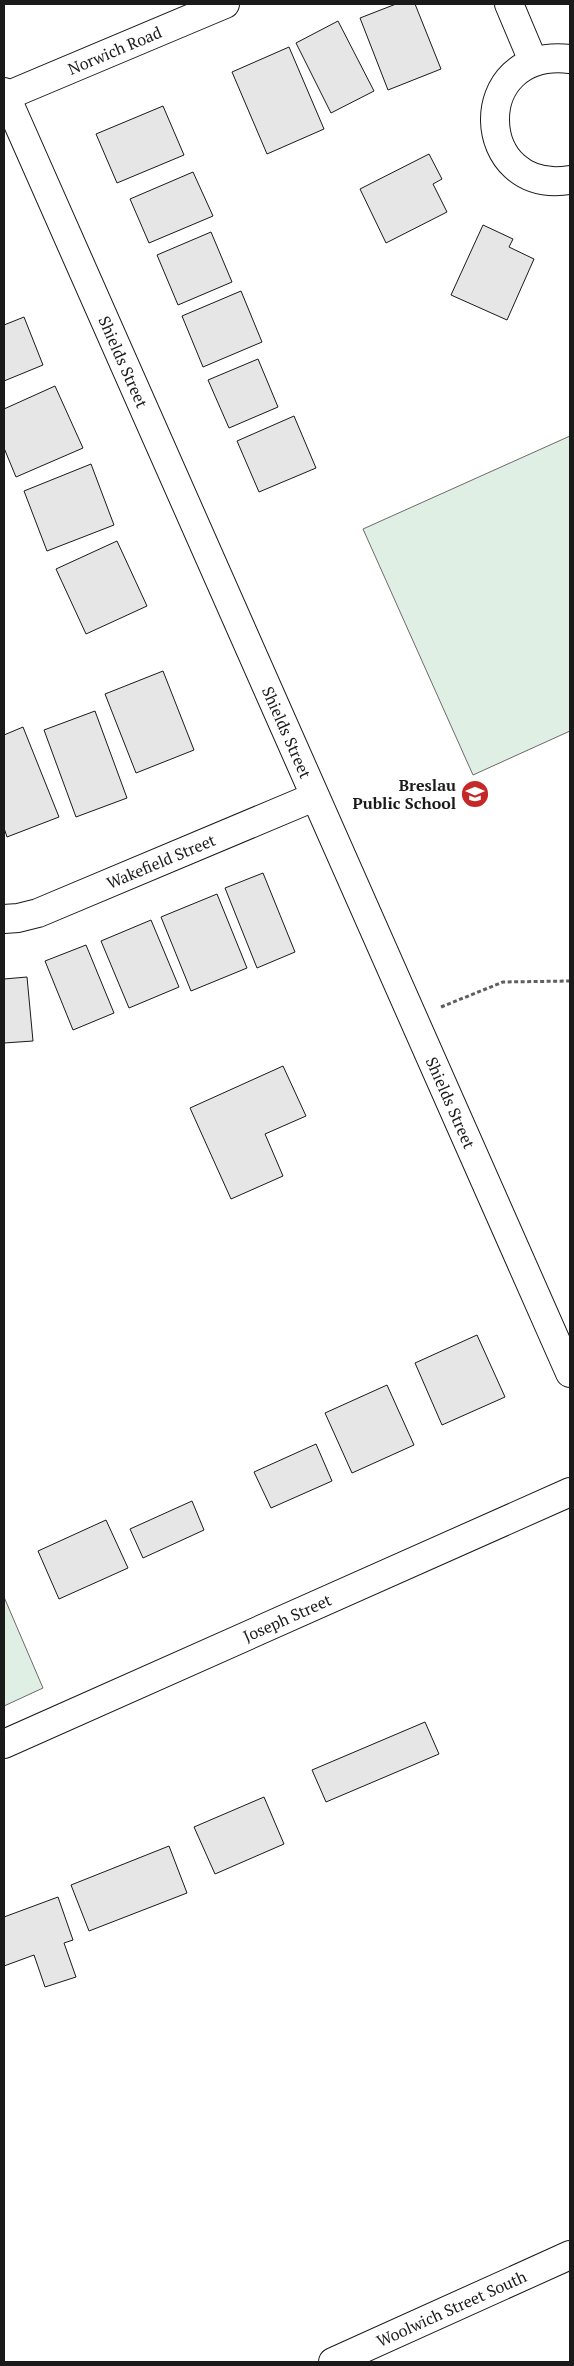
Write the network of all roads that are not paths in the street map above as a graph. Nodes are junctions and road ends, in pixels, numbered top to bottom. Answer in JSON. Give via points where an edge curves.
{"nodes":[{"id":1,"x":225,"y":4,"type":"edge"},
{"id":2,"x":509,"y":4,"type":"edge"},
{"id":3,"x":570,"y":59,"type":"edge"},
{"id":4,"x":533,"y":61,"type":"junction"},
{"id":5,"x":4,"y":95,"type":"edge"},
{"id":6,"x":570,"y":180,"type":"edge"},
{"id":7,"x":314,"y":797,"type":"junction"},
{"id":8,"x":4,"y":919,"type":"edge"},
{"id":9,"x":570,"y":1373,"type":"edge"},
{"id":10,"x":570,"y":1492,"type":"edge"},
{"id":11,"x":4,"y":1744,"type":"edge"},
{"id":12,"x":570,"y":2254,"type":"edge"},
{"id":13,"x":332,"y":2362,"type":"edge"}],
"edges":[{"from":1,"to":5,"type":"street","name":"Norwich Road"},
{"from":2,"to":4,"type":"street"},
{"from":3,"to":4,"type":"street","via":[[553,57]]},
{"from":4,"to":6,"type":"street","via":[[515,72],[501,89],[494,109],[494,131],[502,151],[516,168],[536,179]]},
{"from":5,"to":7,"type":"street","name":"Shields Street"},
{"from":7,"to":8,"type":"street","name":"Wakefield Street","via":[[38,913]]},
{"from":7,"to":9,"type":"street","name":"Shields Street"},
{"from":10,"to":11,"type":"street","name":"Joseph Street"},
{"from":12,"to":13,"type":"street","name":"Woolwich Street South"}]}
